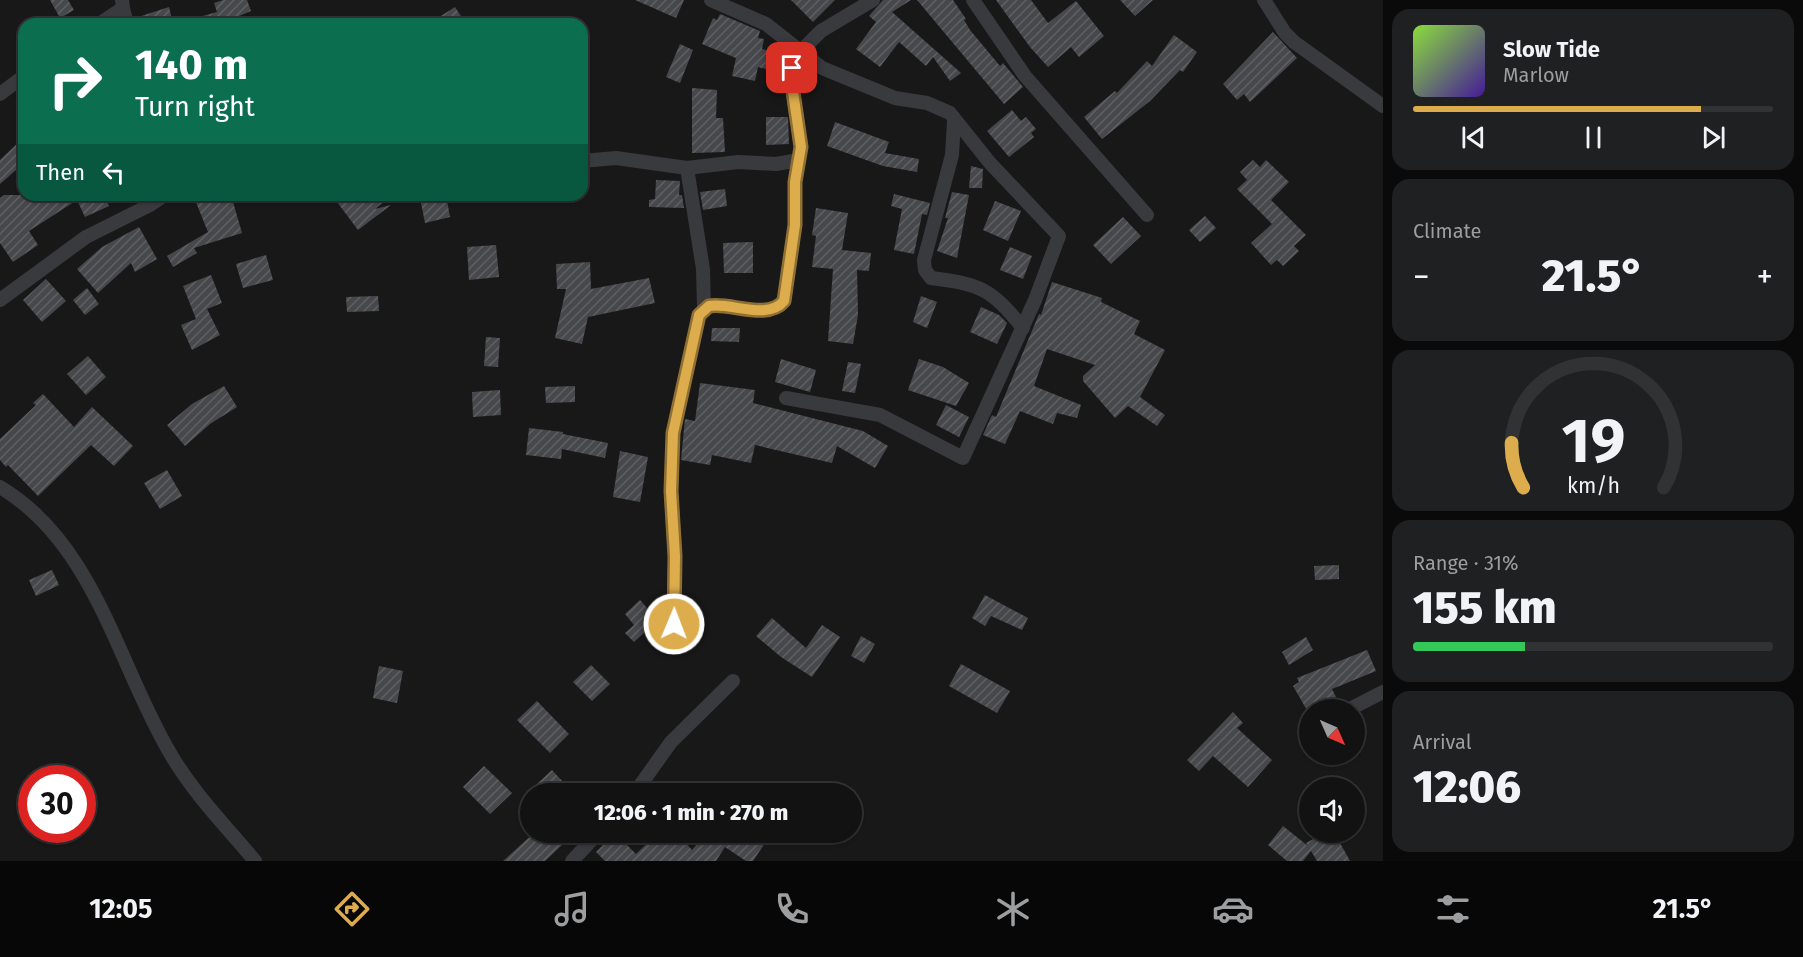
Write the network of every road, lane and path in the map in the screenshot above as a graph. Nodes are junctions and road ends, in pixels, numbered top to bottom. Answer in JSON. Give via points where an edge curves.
{"nodes":[{"id":1,"x":711,"y":0,"type":"edge"},
{"id":2,"x":873,"y":0,"type":"edge"},
{"id":3,"x":973,"y":0,"type":"edge"},
{"id":4,"x":1264,"y":0,"type":"edge"},
{"id":5,"x":122,"y":4,"type":"edge"},
{"id":6,"x":106,"y":18,"type":"edge"},
{"id":7,"x":800,"y":52,"type":"junction"},
{"id":8,"x":18,"y":80,"type":"edge"},
{"id":9,"x":0,"y":94,"type":"edge"},
{"id":10,"x":1383,"y":106,"type":"edge"},
{"id":11,"x":954,"y":121,"type":"junction"},
{"id":12,"x":588,"y":160,"type":"edge"},
{"id":13,"x":799,"y":160,"type":"junction"},
{"id":14,"x":687,"y":168,"type":"junction"},
{"id":15,"x":156,"y":201,"type":"edge"},
{"id":16,"x":1147,"y":215,"type":"dead end"},
{"id":17,"x":0,"y":300,"type":"edge"},
{"id":18,"x":704,"y":309,"type":"junction"},
{"id":19,"x":1023,"y":328,"type":"junction"},
{"id":20,"x":786,"y":398,"type":"dead end"},
{"id":21,"x":0,"y":487,"type":"edge"},
{"id":22,"x":674,"y":624,"type":"dead end"},
{"id":23,"x":733,"y":681,"type":"dead end"},
{"id":24,"x":1383,"y":692,"type":"edge"},
{"id":25,"x":1365,"y":701,"type":"edge"},
{"id":26,"x":642,"y":783,"type":"edge"},
{"id":27,"x":589,"y":843,"type":"edge"},
{"id":28,"x":255,"y":861,"type":"edge"},
{"id":29,"x":572,"y":861,"type":"edge"}],
"edges":[{"from":1,"to":7,"type":"street","via":[[766,24]]},
{"from":2,"to":7,"type":"street","via":[[821,31]]},
{"from":3,"to":16,"type":"street","via":[[1025,76]]},
{"from":4,"to":10,"type":"street","via":[[1294,42]]},
{"from":5,"to":6,"type":"street"},
{"from":7,"to":11,"type":"street","via":[[822,68],[895,98],[942,107]]},
{"from":7,"to":13,"type":"street","via":[[792,68]]},
{"from":8,"to":9,"type":"street"},
{"from":11,"to":19,"type":"street","via":[[1059,236]]},
{"from":11,"to":19,"type":"street","via":[[952,155],[924,260],[925,270],[931,278],[964,282],[987,291],[1000,300]]},
{"from":12,"to":14,"type":"street","via":[[616,158]]},
{"from":13,"to":14,"type":"street"},
{"from":13,"to":18,"type":"street","via":[[784,301],[778,306],[754,310],[714,305]]},
{"from":14,"to":18,"type":"street","via":[[703,269]]},
{"from":15,"to":17,"type":"street","via":[[86,237]]},
{"from":18,"to":22,"type":"street","via":[[689,351],[673,433]]},
{"from":19,"to":20,"type":"street","via":[[963,458],[880,415]]},
{"from":21,"to":28,"type":"street","via":[[43,521],[74,558],[168,751]]},
{"from":23,"to":26,"type":"street","via":[[671,742]]},
{"from":24,"to":25,"type":"street"},
{"from":27,"to":29,"type":"street"}]}
